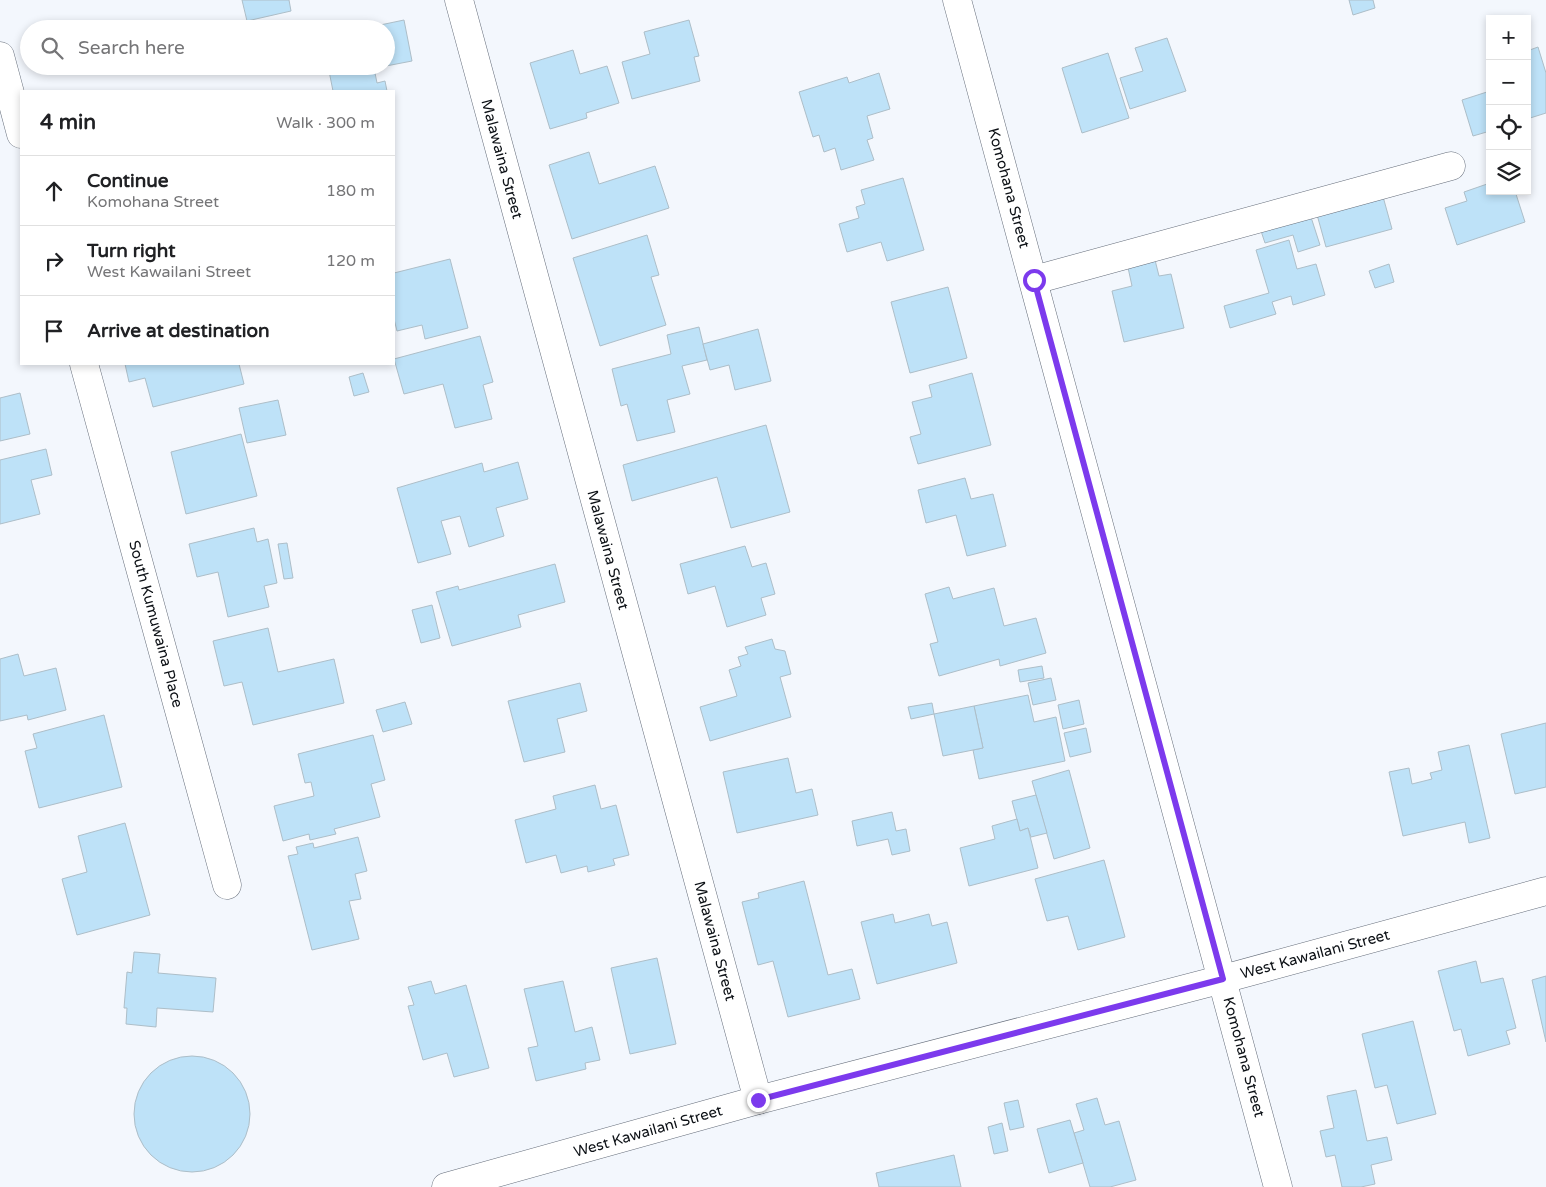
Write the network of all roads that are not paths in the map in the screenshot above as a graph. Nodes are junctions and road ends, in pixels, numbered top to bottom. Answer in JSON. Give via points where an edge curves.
{"nodes":[{"id":1,"x":459,"y":0,"type":"edge"},
{"id":2,"x":958,"y":0,"type":"edge"},
{"id":3,"x":0,"y":56,"type":"edge"},
{"id":4,"x":20,"y":130,"type":"edge"},
{"id":5,"x":1451,"y":166,"type":"dead end"},
{"id":6,"x":1034,"y":280,"type":"junction"},
{"id":7,"x":84,"y":365,"type":"edge"},
{"id":8,"x":228,"y":885,"type":"dead end"},
{"id":9,"x":1546,"y":891,"type":"edge"},
{"id":10,"x":1223,"y":979,"type":"junction"},
{"id":11,"x":758,"y":1100,"type":"junction"},
{"id":12,"x":446,"y":1187,"type":"edge"},
{"id":13,"x":1278,"y":1187,"type":"edge"}],
"edges":[{"from":1,"to":11,"type":"street","name":"Malawaina Street"},
{"from":2,"to":6,"type":"street","name":"Komohana Street"},
{"from":3,"to":4,"type":"street"},
{"from":5,"to":6,"type":"street"},
{"from":6,"to":10,"type":"street","name":"Komohana Street"},
{"from":7,"to":8,"type":"street","name":"South Kumuwaina Place"},
{"from":9,"to":10,"type":"street","name":"West Kawailani Street"},
{"from":10,"to":11,"type":"street","name":"West Kawailani Street"},
{"from":10,"to":13,"type":"street","name":"Komohana Street"},
{"from":11,"to":12,"type":"street","name":"West Kawailani Street"}]}
